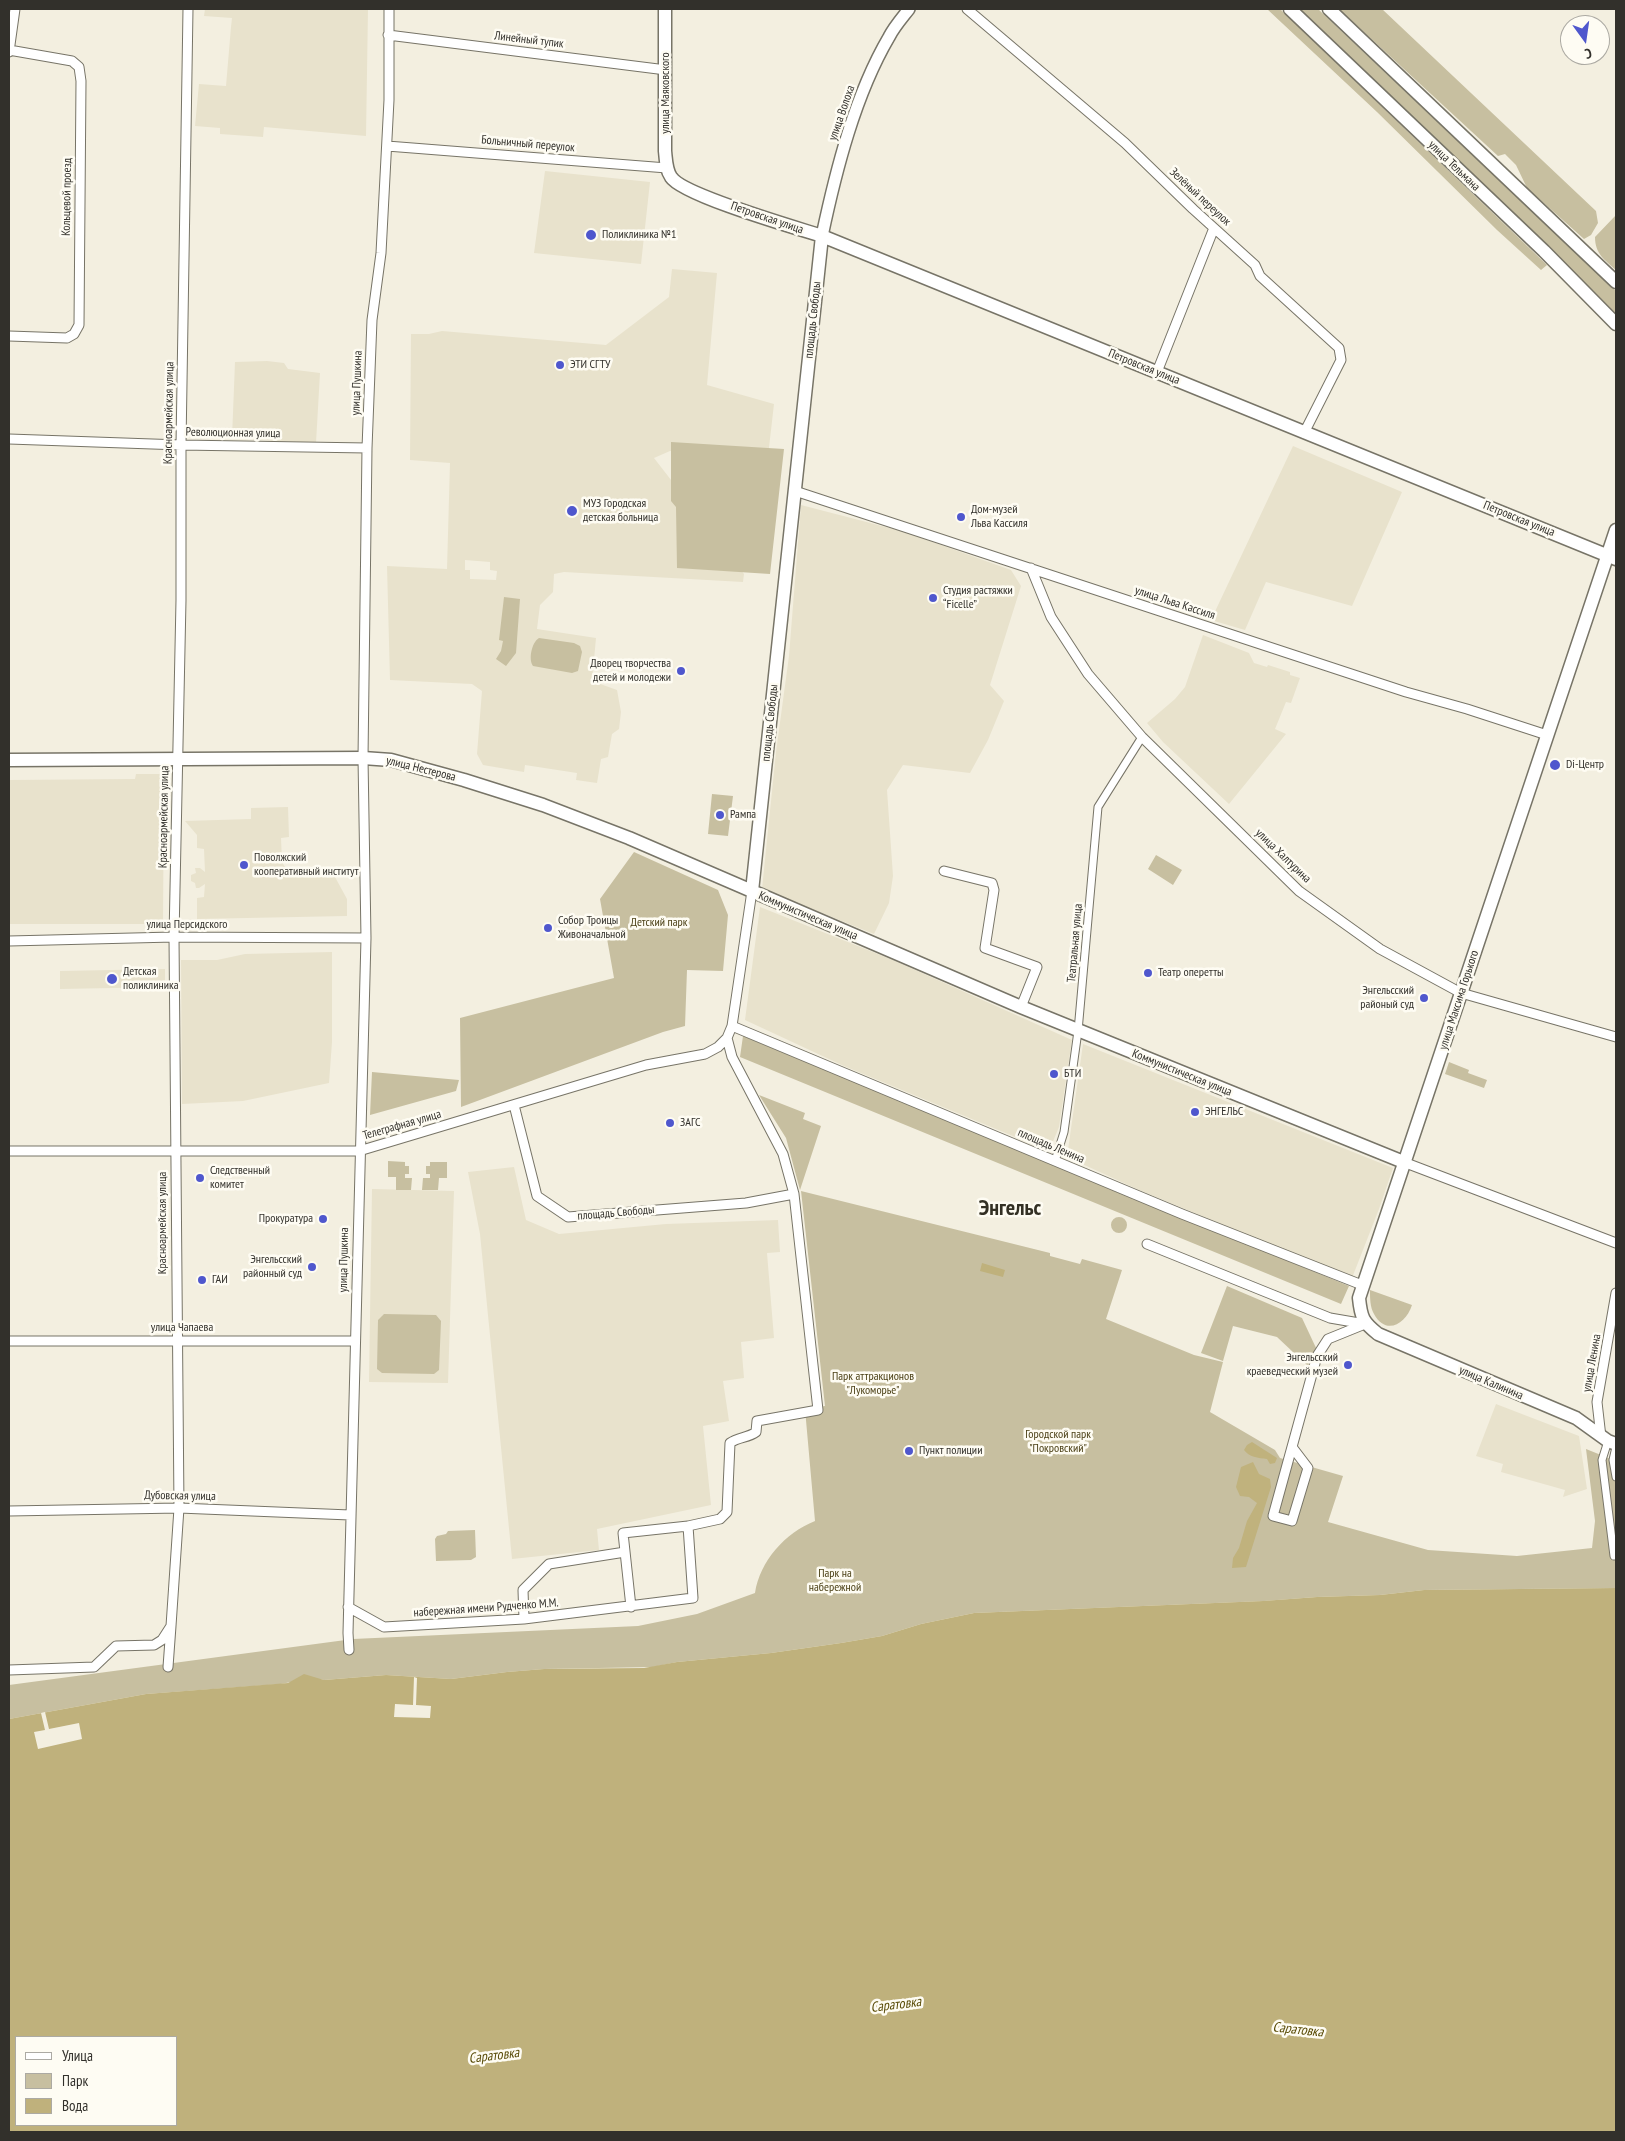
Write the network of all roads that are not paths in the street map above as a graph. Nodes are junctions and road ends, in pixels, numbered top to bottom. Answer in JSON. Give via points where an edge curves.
{"nodes":[{"id":1,"x":15,"y":9,"type":"edge"},
{"id":2,"x":188,"y":9,"type":"edge"},
{"id":3,"x":389,"y":9,"type":"edge"},
{"id":4,"x":666,"y":9,"type":"edge"},
{"id":5,"x":909,"y":9,"type":"edge"},
{"id":6,"x":967,"y":9,"type":"edge"},
{"id":7,"x":1290,"y":9,"type":"edge"},
{"id":8,"x":1329,"y":9,"type":"edge"},
{"id":9,"x":388,"y":35,"type":"junction"},
{"id":10,"x":9,"y":51,"type":"edge"},
{"id":11,"x":666,"y":70,"type":"junction"},
{"id":12,"x":386,"y":146,"type":"junction"},
{"id":13,"x":669,"y":173,"type":"junction"},
{"id":14,"x":1214,"y":228,"type":"junction"},
{"id":15,"x":822,"y":236,"type":"junction"},
{"id":16,"x":1616,"y":282,"type":"edge"},
{"id":17,"x":1616,"y":324,"type":"edge"},
{"id":18,"x":9,"y":336,"type":"edge"},
{"id":19,"x":1156,"y":372,"type":"junction"},
{"id":20,"x":1304,"y":432,"type":"junction"},
{"id":21,"x":9,"y":439,"type":"edge"},
{"id":22,"x":181,"y":445,"type":"junction"},
{"id":23,"x":367,"y":448,"type":"junction"},
{"id":24,"x":795,"y":491,"type":"junction"},
{"id":25,"x":1616,"y":530,"type":"edge"},
{"id":26,"x":1612,"y":557,"type":"edge"},
{"id":27,"x":1030,"y":568,"type":"junction"},
{"id":28,"x":1547,"y":735,"type":"junction"},
{"id":29,"x":1142,"y":737,"type":"junction"},
{"id":30,"x":178,"y":758,"type":"junction"},
{"id":31,"x":363,"y":758,"type":"junction"},
{"id":32,"x":9,"y":760,"type":"edge"},
{"id":33,"x":944,"y":871,"type":"dead end"},
{"id":34,"x":752,"y":891,"type":"junction"},
{"id":35,"x":174,"y":937,"type":"junction"},
{"id":36,"x":366,"y":938,"type":"junction"},
{"id":37,"x":9,"y":940,"type":"edge"},
{"id":38,"x":1461,"y":992,"type":"junction"},
{"id":39,"x":1021,"y":1007,"type":"junction"},
{"id":40,"x":732,"y":1026,"type":"junction"},
{"id":41,"x":1078,"y":1031,"type":"junction"},
{"id":42,"x":1616,"y":1037,"type":"edge"},
{"id":43,"x":727,"y":1038,"type":"junction"},
{"id":44,"x":514,"y":1106,"type":"junction"},
{"id":45,"x":175,"y":1150,"type":"junction"},
{"id":46,"x":9,"y":1151,"type":"edge"},
{"id":47,"x":359,"y":1151,"type":"junction"},
{"id":48,"x":1055,"y":1161,"type":"junction"},
{"id":49,"x":1406,"y":1163,"type":"junction"},
{"id":50,"x":794,"y":1194,"type":"junction"},
{"id":51,"x":1616,"y":1243,"type":"edge"},
{"id":52,"x":1147,"y":1244,"type":"dead end"},
{"id":53,"x":1362,"y":1285,"type":"junction"},
{"id":54,"x":1616,"y":1293,"type":"edge"},
{"id":55,"x":1365,"y":1324,"type":"junction"},
{"id":56,"x":176,"y":1340,"type":"junction"},
{"id":57,"x":9,"y":1341,"type":"edge"},
{"id":58,"x":355,"y":1341,"type":"junction"},
{"id":59,"x":1610,"y":1442,"type":"edge"},
{"id":60,"x":1292,"y":1447,"type":"junction"},
{"id":61,"x":1616,"y":1477,"type":"edge"},
{"id":62,"x":179,"y":1508,"type":"junction"},
{"id":63,"x":9,"y":1511,"type":"edge"},
{"id":64,"x":350,"y":1515,"type":"junction"},
{"id":65,"x":1613,"y":1515,"type":"edge"},
{"id":66,"x":688,"y":1526,"type":"junction"},
{"id":67,"x":625,"y":1552,"type":"junction"},
{"id":68,"x":1614,"y":1556,"type":"dead end"},
{"id":69,"x":348,"y":1607,"type":"junction"},
{"id":70,"x":631,"y":1607,"type":"junction"},
{"id":71,"x":524,"y":1619,"type":"junction"},
{"id":72,"x":171,"y":1626,"type":"junction"},
{"id":73,"x":349,"y":1650,"type":"dead end"},
{"id":74,"x":168,"y":1666,"type":"dead end"},
{"id":75,"x":9,"y":1670,"type":"edge"}],
"edges":[{"from":1,"to":10,"type":"street"},
{"from":2,"to":22,"type":"street","name":"Красноармейская улица"},
{"from":3,"to":9,"type":"street","name":"улица Пушкина"},
{"from":4,"to":11,"type":"main road","name":"улица Маяковского"},
{"from":5,"to":15,"type":"street","name":"улица Волоха","via":[[890,35],[872,69],[845,143]]},
{"from":6,"to":14,"type":"street","name":"Зелёный переулок","via":[[1125,143]]},
{"from":7,"to":17,"type":"main road","name":"улица Тельмана"},
{"from":8,"to":16,"type":"main road"},
{"from":9,"to":11,"type":"street","name":"Линейный тупик"},
{"from":9,"to":12,"type":"street","name":"улица Пушкина"},
{"from":10,"to":18,"type":"street","name":"Кольцевой проезд","via":[[72,61],[80,67],[81,81],[79,326],[67,338]]},
{"from":11,"to":13,"type":"main road","name":"улица Маяковского","via":[[665,151]]},
{"from":12,"to":13,"type":"street","name":"Больничный переулок"},
{"from":12,"to":23,"type":"street","name":"улица Пушкина","via":[[381,254],[372,320]]},
{"from":13,"to":15,"type":"main road","name":"Петровская улица","via":[[677,184],[701,196]]},
{"from":14,"to":19,"type":"street"},
{"from":14,"to":20,"type":"street","name":"Зелёный переулок","via":[[1255,266],[1260,276],[1339,348],[1341,360]]},
{"from":15,"to":19,"type":"main road","name":"Петровская улица"},
{"from":15,"to":24,"type":"main road","name":"площадь Свободы"},
{"from":19,"to":20,"type":"main road","name":"Петровская улица"},
{"from":20,"to":26,"type":"main road","name":"Петровская улица"},
{"from":21,"to":22,"type":"street","name":"Революционная улица"},
{"from":22,"to":23,"type":"street","name":"Революционная улица"},
{"from":22,"to":30,"type":"street","name":"Красноармейская улица"},
{"from":23,"to":31,"type":"street","name":"улица Пушкина"},
{"from":24,"to":27,"type":"street","name":"улица Льва Кассиля"},
{"from":24,"to":34,"type":"main road","name":"площадь Свободы"},
{"from":25,"to":26,"type":"main road","name":"улица Максима Горького"},
{"from":26,"to":28,"type":"main road","name":"улица Максима Горького"},
{"from":27,"to":28,"type":"street","name":"улица Льва Кассиля"},
{"from":27,"to":29,"type":"street","name":"улица Халтурина","via":[[1051,617],[1088,674]]},
{"from":28,"to":38,"type":"main road","name":"улица Максима Горького"},
{"from":29,"to":38,"type":"street","name":"улица Халтурина","via":[[1299,890],[1380,949]]},
{"from":29,"to":41,"type":"street","name":"Театральная улица","via":[[1098,807]]},
{"from":30,"to":31,"type":"main road","name":"улица Нестерова"},
{"from":30,"to":32,"type":"main road","name":"улица Нестерова"},
{"from":30,"to":35,"type":"street","name":"Красноармейская улица"},
{"from":31,"to":34,"type":"main road","name":"улица Нестерова","via":[[391,760],[543,806],[629,838]]},
{"from":31,"to":36,"type":"street","name":"улица Пушкина"},
{"from":33,"to":39,"type":"street","via":[[992,882],[994,890],[985,948],[1037,967]]},
{"from":34,"to":39,"type":"main road","name":"Коммунистическая улица"},
{"from":34,"to":40,"type":"street","name":"площадь Свободы"},
{"from":35,"to":36,"type":"street","name":"улица Персидского"},
{"from":35,"to":37,"type":"street","name":"улица Персидского"},
{"from":35,"to":45,"type":"street","name":"Красноармейская улица"},
{"from":36,"to":47,"type":"street","name":"улица Пушкина"},
{"from":38,"to":42,"type":"street","name":"улица Халтурина"},
{"from":38,"to":49,"type":"main road","name":"улица Максима Горького"},
{"from":39,"to":41,"type":"main road","name":"Коммунистическая улица"},
{"from":40,"to":43,"type":"street","name":"площадь Свободы"},
{"from":40,"to":48,"type":"street","name":"площадь Ленина"},
{"from":41,"to":48,"type":"street","name":"Театральная улица","via":[[1064,1132]]},
{"from":41,"to":49,"type":"main road","name":"Коммунистическая улица"},
{"from":43,"to":44,"type":"street","name":"Телеграфная улица","via":[[705,1054],[646,1066]]},
{"from":43,"to":50,"type":"street","via":[[732,1057],[782,1154]]},
{"from":44,"to":47,"type":"street","name":"Телеграфная улица"},
{"from":44,"to":50,"type":"street","name":"площадь Свободы","via":[[536,1196],[568,1217],[746,1202]]},
{"from":45,"to":46,"type":"street","name":"Телеграфная улица"},
{"from":45,"to":47,"type":"street","name":"Телеграфная улица"},
{"from":45,"to":56,"type":"street","name":"Красноармейская улица"},
{"from":47,"to":58,"type":"street","name":"улица Пушкина"},
{"from":48,"to":53,"type":"street","name":"площадь Ленина"},
{"from":49,"to":51,"type":"street","name":"Коммунистическая улица"},
{"from":49,"to":53,"type":"main road","name":"улица Максима Горького"},
{"from":50,"to":66,"type":"street","via":[[818,1410],[758,1421],[756,1432],[730,1443],[727,1512],[720,1519]]},
{"from":52,"to":55,"type":"street","via":[[1330,1318]]},
{"from":53,"to":55,"type":"main road","name":"улица Максима Горького","via":[[1359,1298]]},
{"from":54,"to":59,"type":"street","name":"улица Ленина","via":[[1597,1402]]},
{"from":55,"to":59,"type":"main road","name":"улица Калинина","via":[[1390,1340],[1576,1418]]},
{"from":55,"to":60,"type":"street","via":[[1328,1339],[1316,1356]]},
{"from":56,"to":57,"type":"street","name":"улица Чапаева"},
{"from":56,"to":58,"type":"street","name":"улица Чапаева"},
{"from":56,"to":62,"type":"street","name":"Красноармейская улица"},
{"from":58,"to":64,"type":"street","name":"улица Пушкина"},
{"from":59,"to":61,"type":"street","name":"улица Ленина"},
{"from":59,"to":65,"type":"street","via":[[1602,1460]]},
{"from":60,"to":60,"type":"street","via":[[1308,1468],[1292,1521],[1273,1516]]},
{"from":62,"to":63,"type":"street","name":"Дубовская улица"},
{"from":62,"to":64,"type":"street","name":"Дубовская улица"},
{"from":62,"to":72,"type":"street","name":"Красноармейская улица"},
{"from":64,"to":69,"type":"street","name":"улица Пушкина"},
{"from":65,"to":68,"type":"street"},
{"from":66,"to":67,"type":"street","via":[[623,1532]]},
{"from":66,"to":70,"type":"street","name":"набережная имени Рудченко М.М.","via":[[693,1598]]},
{"from":67,"to":70,"type":"street"},
{"from":67,"to":71,"type":"street","via":[[549,1564],[523,1590]]},
{"from":69,"to":71,"type":"street","name":"набережная имени Рудченко М.М.","via":[[384,1627]]},
{"from":69,"to":73,"type":"street","name":"улица Пушкина"},
{"from":70,"to":71,"type":"street","name":"набережная имени Рудченко М.М."},
{"from":72,"to":74,"type":"street","name":"Красноармейская улица"},
{"from":72,"to":75,"type":"street","via":[[162,1640],[154,1645],[116,1646],[94,1667]]}]}
